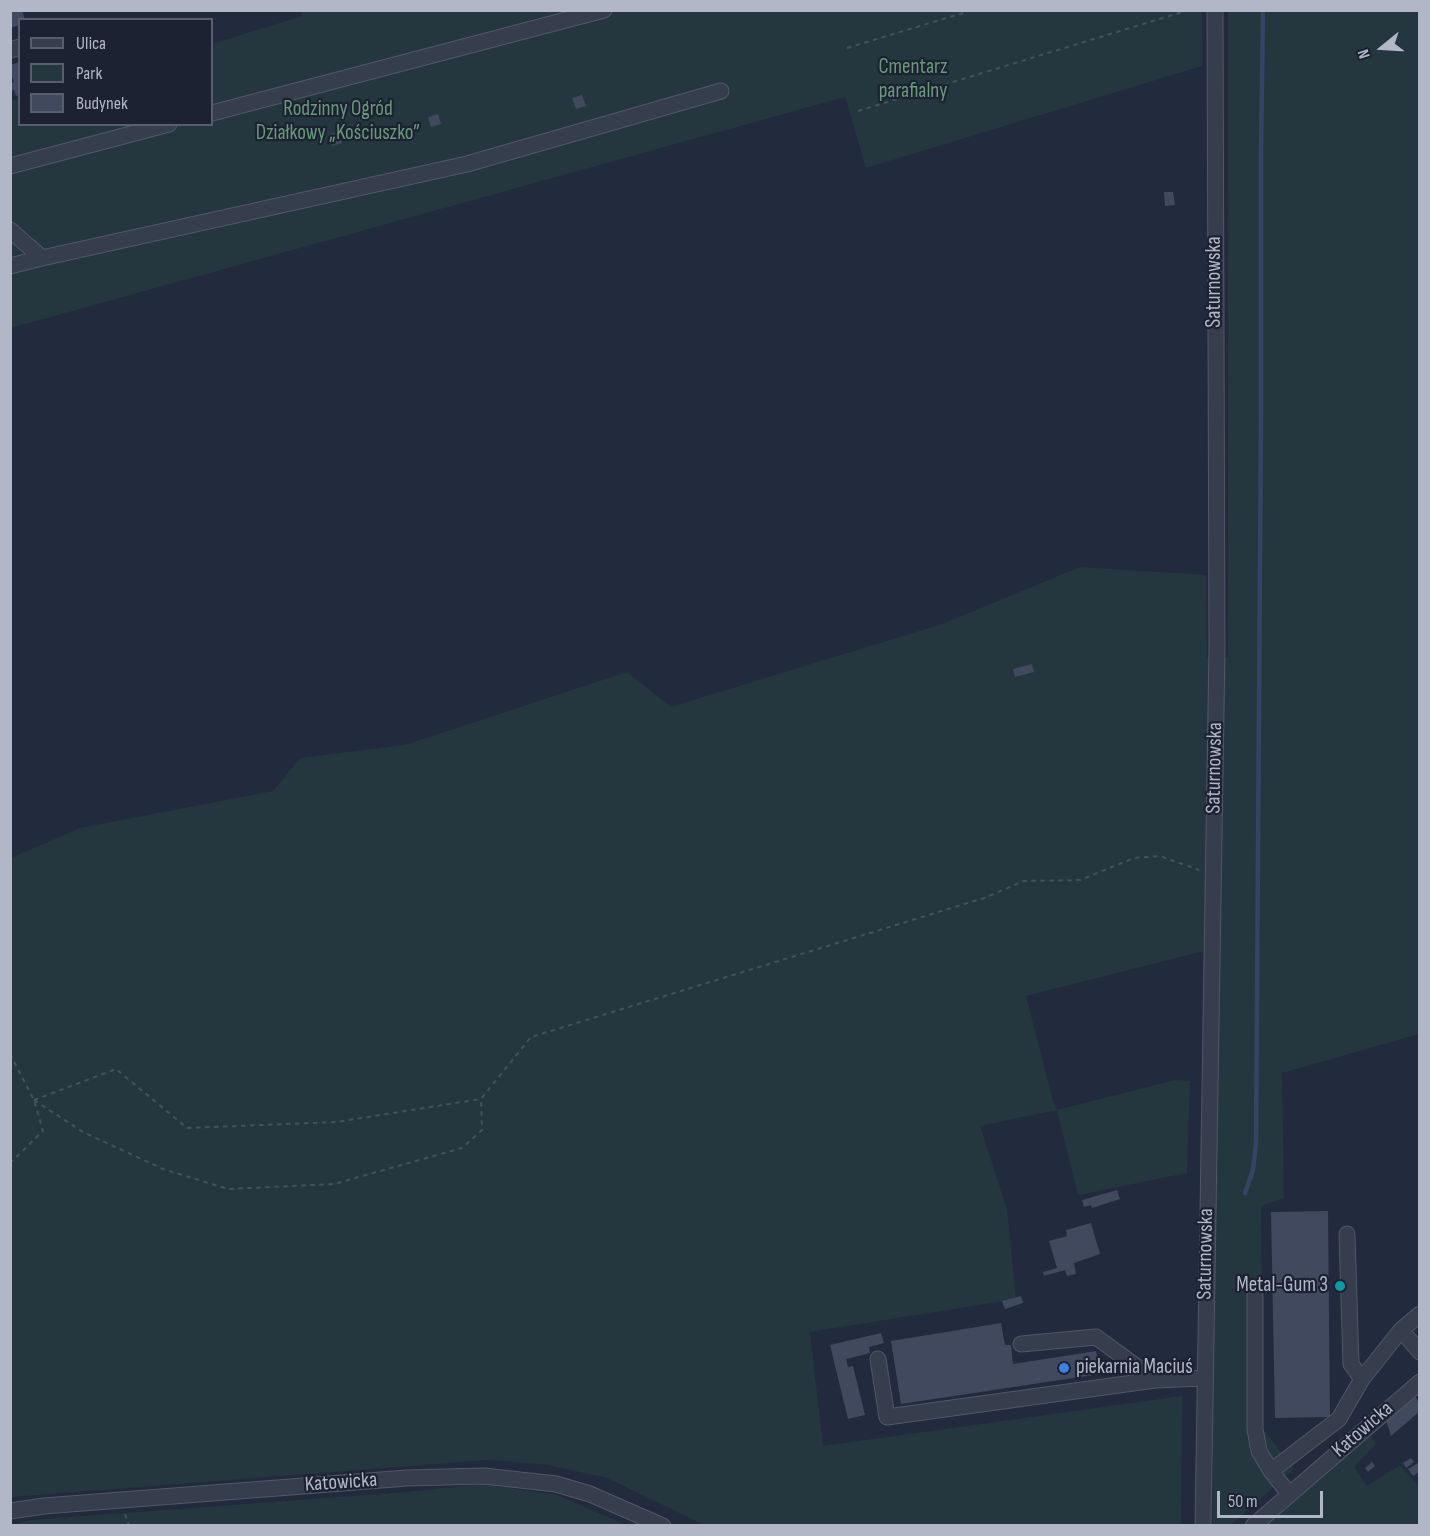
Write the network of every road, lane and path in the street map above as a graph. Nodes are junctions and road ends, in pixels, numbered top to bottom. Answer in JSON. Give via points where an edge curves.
{"nodes":[{"id":1,"x":604,"y":10,"type":"edge"},
{"id":2,"x":973,"y":10,"type":"edge"},
{"id":3,"x":1189,"y":10,"type":"edge"},
{"id":4,"x":1215,"y":10,"type":"edge"},
{"id":5,"x":847,"y":48,"type":"dead end"},
{"id":6,"x":721,"y":91,"type":"dead end"},
{"id":7,"x":858,"y":111,"type":"dead end"},
{"id":8,"x":213,"y":113,"type":"edge"},
{"id":9,"x":161,"y":126,"type":"edge"},
{"id":10,"x":10,"y":166,"type":"edge"},
{"id":11,"x":10,"y":230,"type":"edge"},
{"id":12,"x":42,"y":258,"type":"junction"},
{"id":13,"x":10,"y":266,"type":"edge"},
{"id":14,"x":1213,"y":876,"type":"junction"},
{"id":15,"x":10,"y":1054,"type":"edge"},
{"id":16,"x":481,"y":1098,"type":"junction"},
{"id":17,"x":34,"y":1100,"type":"junction"},
{"id":18,"x":10,"y":1163,"type":"edge"},
{"id":19,"x":1347,"y":1234,"type":"dead end"},
{"id":20,"x":1255,"y":1296,"type":"dead end"},
{"id":21,"x":1419,"y":1314,"type":"edge"},
{"id":22,"x":1401,"y":1330,"type":"junction"},
{"id":23,"x":1021,"y":1344,"type":"dead end"},
{"id":24,"x":1419,"y":1352,"type":"edge"},
{"id":25,"x":878,"y":1359,"type":"dead end"},
{"id":26,"x":1204,"y":1378,"type":"junction"},
{"id":27,"x":1362,"y":1379,"type":"junction"},
{"id":28,"x":1155,"y":1380,"type":"junction"},
{"id":29,"x":1419,"y":1382,"type":"edge"},
{"id":30,"x":1271,"y":1471,"type":"junction"},
{"id":31,"x":1289,"y":1494,"type":"junction"},
{"id":32,"x":123,"y":1510,"type":"dead end"},
{"id":33,"x":10,"y":1511,"type":"edge"},
{"id":34,"x":129,"y":1526,"type":"edge"},
{"id":35,"x":663,"y":1526,"type":"edge"},
{"id":36,"x":1203,"y":1526,"type":"edge"},
{"id":37,"x":1252,"y":1526,"type":"edge"}],
"edges":[{"from":1,"to":8,"type":"street"},
{"from":2,"to":5,"type":"path"},
{"from":3,"to":7,"type":"path"},
{"from":4,"to":14,"type":"street","name":"Saturnowska"},
{"from":6,"to":12,"type":"street","via":[[467,164]]},
{"from":9,"to":10,"type":"street"},
{"from":11,"to":12,"type":"street"},
{"from":12,"to":13,"type":"street"},
{"from":14,"to":16,"type":"path","via":[[1160,856],[1134,858],[1080,880],[1024,880],[984,898],[531,1038]]},
{"from":14,"to":26,"type":"street","name":"Saturnowska"},
{"from":15,"to":17,"type":"path"},
{"from":16,"to":17,"type":"path","via":[[336,1122],[187,1128],[116,1069]]},
{"from":16,"to":17,"type":"path","via":[[482,1130],[462,1148],[334,1184],[228,1189],[163,1169],[83,1132]]},
{"from":17,"to":18,"type":"path","via":[[43,1131]]},
{"from":19,"to":27,"type":"street","via":[[1351,1364]]},
{"from":20,"to":30,"type":"street","via":[[1255,1429],[1259,1451]]},
{"from":21,"to":22,"type":"street"},
{"from":22,"to":24,"type":"street"},
{"from":22,"to":27,"type":"street"},
{"from":23,"to":28,"type":"street","via":[[1096,1337]]},
{"from":25,"to":28,"type":"street","via":[[887,1417]]},
{"from":26,"to":28,"type":"street"},
{"from":26,"to":36,"type":"street","name":"Saturnowska"},
{"from":27,"to":30,"type":"street","via":[[1339,1419]]},
{"from":29,"to":31,"type":"street","name":"Katowicka"},
{"from":30,"to":31,"type":"street"},
{"from":31,"to":37,"type":"street","name":"Katowicka"},
{"from":32,"to":34,"type":"path"},
{"from":33,"to":35,"type":"street","name":"Katowicka","via":[[407,1478],[484,1476],[556,1484],[590,1494]]}]}
